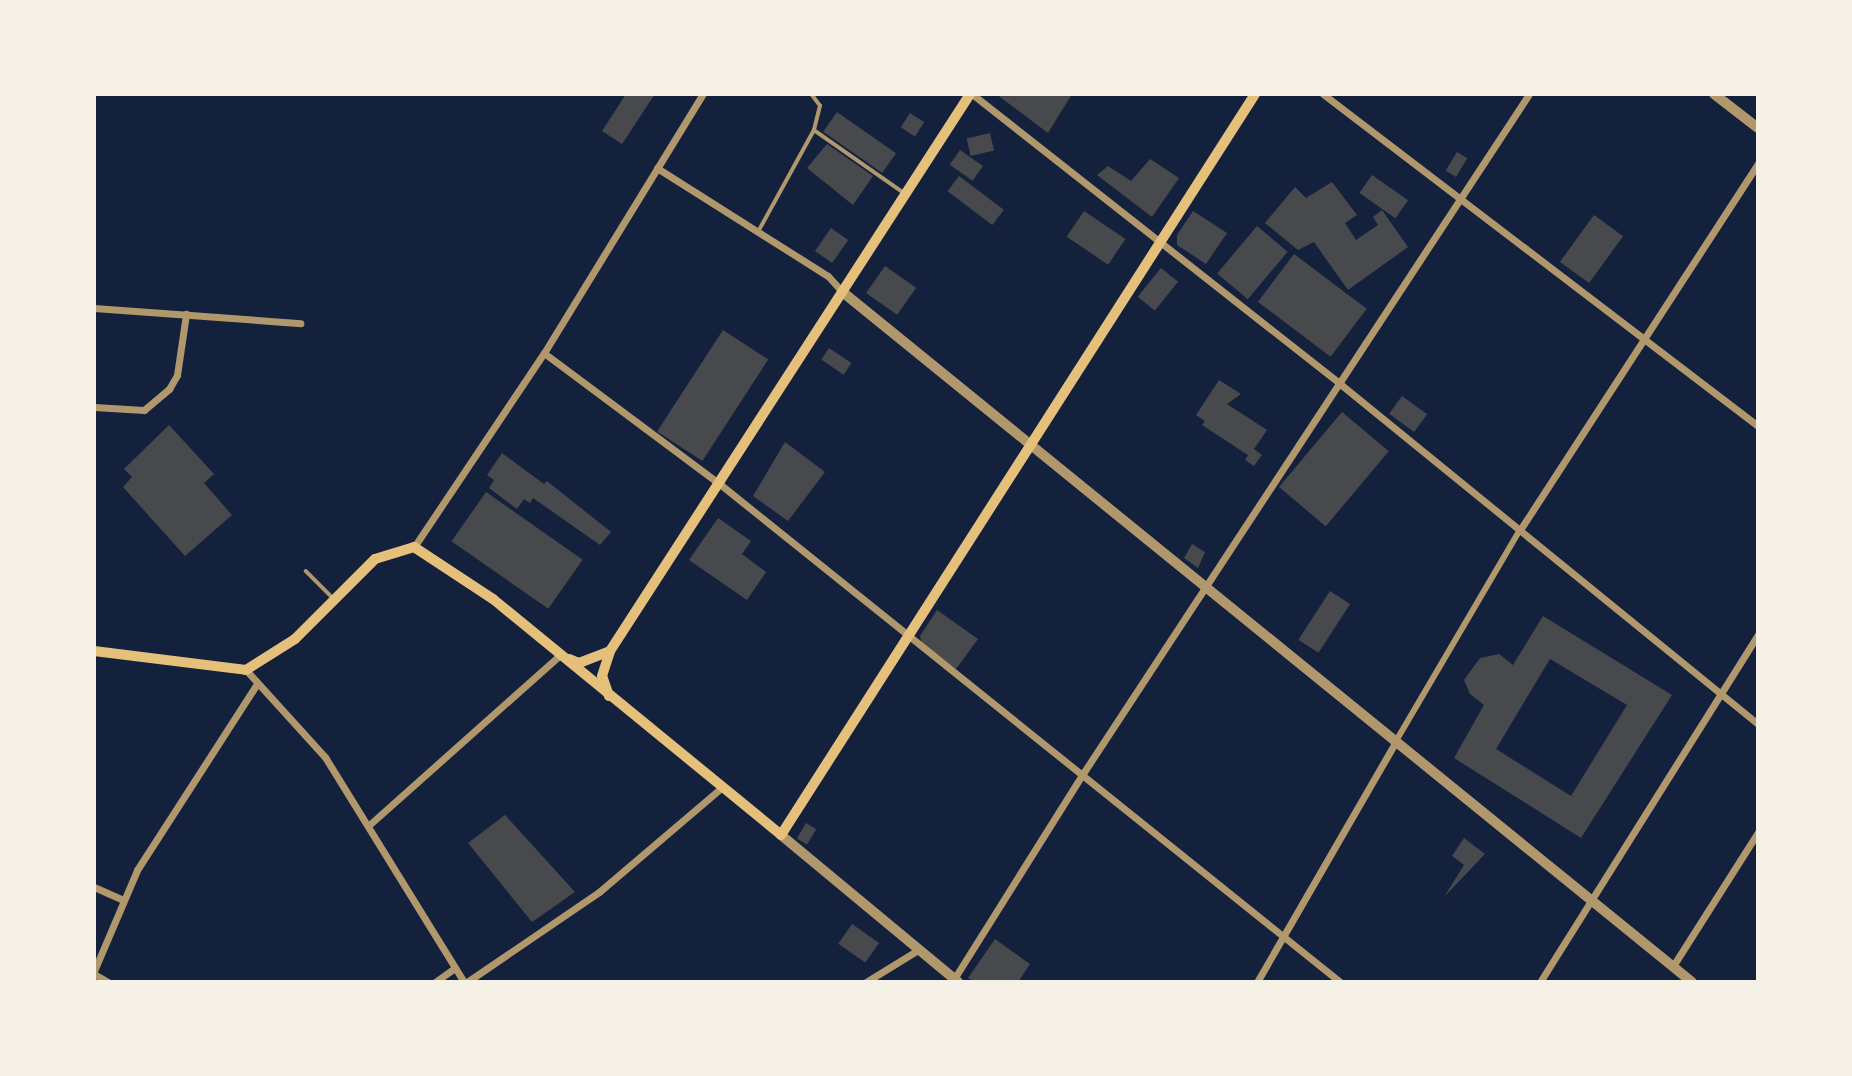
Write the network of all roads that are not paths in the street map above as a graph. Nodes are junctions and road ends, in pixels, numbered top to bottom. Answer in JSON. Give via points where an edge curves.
{"nodes":[{"id":1,"x":703,"y":94,"type":"edge"},
{"id":2,"x":811,"y":94,"type":"edge"},
{"id":3,"x":971,"y":94,"type":"edge"},
{"id":4,"x":1255,"y":94,"type":"edge"},
{"id":5,"x":1323,"y":94,"type":"edge"},
{"id":6,"x":1529,"y":94,"type":"edge"},
{"id":7,"x":1714,"y":94,"type":"edge"},
{"id":8,"x":1758,"y":128,"type":"edge"},
{"id":9,"x":814,"y":130,"type":"junction"},
{"id":10,"x":1758,"y":164,"type":"edge"},
{"id":11,"x":657,"y":168,"type":"junction"},
{"id":12,"x":908,"y":196,"type":"junction"},
{"id":13,"x":1460,"y":198,"type":"junction"},
{"id":14,"x":758,"y":232,"type":"junction"},
{"id":15,"x":1160,"y":242,"type":"junction"},
{"id":16,"x":845,"y":295,"type":"junction"},
{"id":17,"x":94,"y":309,"type":"edge"},
{"id":18,"x":186,"y":314,"type":"junction"},
{"id":19,"x":300,"y":323,"type":"dead end"},
{"id":20,"x":1643,"y":339,"type":"junction"},
{"id":21,"x":544,"y":353,"type":"junction"},
{"id":22,"x":1339,"y":383,"type":"junction"},
{"id":23,"x":94,"y":407,"type":"edge"},
{"id":24,"x":1758,"y":426,"type":"edge"},
{"id":25,"x":1030,"y":443,"type":"junction"},
{"id":26,"x":721,"y":485,"type":"junction"},
{"id":27,"x":1520,"y":530,"type":"junction"},
{"id":28,"x":414,"y":547,"type":"junction"},
{"id":29,"x":306,"y":571,"type":"dead end"},
{"id":30,"x":1207,"y":587,"type":"junction"},
{"id":31,"x":334,"y":600,"type":"junction"},
{"id":32,"x":1758,"y":634,"type":"edge"},
{"id":33,"x":906,"y":635,"type":"junction"},
{"id":34,"x":94,"y":651,"type":"edge"},
{"id":35,"x":610,"y":651,"type":"junction"},
{"id":36,"x":560,"y":655,"type":"junction"},
{"id":37,"x":251,"y":668,"type":"junction"},
{"id":38,"x":257,"y":684,"type":"junction"},
{"id":39,"x":1720,"y":694,"type":"junction"},
{"id":40,"x":610,"y":699,"type":"junction"},
{"id":41,"x":1758,"y":724,"type":"edge"},
{"id":42,"x":1396,"y":740,"type":"junction"},
{"id":43,"x":1082,"y":775,"type":"junction"},
{"id":44,"x":720,"y":789,"type":"junction"},
{"id":45,"x":368,"y":826,"type":"junction"},
{"id":46,"x":1758,"y":832,"type":"edge"},
{"id":47,"x":781,"y":835,"type":"junction"},
{"id":48,"x":94,"y":887,"type":"edge"},
{"id":49,"x":123,"y":900,"type":"junction"},
{"id":50,"x":1591,"y":900,"type":"junction"},
{"id":51,"x":1283,"y":936,"type":"junction"},
{"id":52,"x":918,"y":950,"type":"junction"},
{"id":53,"x":1672,"y":966,"type":"junction"},
{"id":54,"x":455,"y":968,"type":"junction"},
{"id":55,"x":94,"y":973,"type":"edge"},
{"id":56,"x":956,"y":980,"type":"edge"},
{"id":57,"x":108,"y":982,"type":"edge"},
{"id":58,"x":435,"y":982,"type":"edge"},
{"id":59,"x":465,"y":982,"type":"edge"},
{"id":60,"x":866,"y":982,"type":"edge"},
{"id":61,"x":1257,"y":982,"type":"edge"},
{"id":62,"x":1340,"y":982,"type":"edge"},
{"id":63,"x":1540,"y":982,"type":"edge"},
{"id":64,"x":1692,"y":982,"type":"edge"}],
"edges":[{"from":1,"to":11,"type":"street"},
{"from":2,"to":9,"type":"lane","via":[[820,106]]},
{"from":3,"to":12,"type":"main road"},
{"from":3,"to":15,"type":"street"},
{"from":4,"to":15,"type":"main road"},
{"from":5,"to":13,"type":"street"},
{"from":6,"to":13,"type":"street"},
{"from":7,"to":8,"type":"street"},
{"from":9,"to":12,"type":"lane"},
{"from":9,"to":14,"type":"lane"},
{"from":10,"to":20,"type":"street"},
{"from":11,"to":14,"type":"street"},
{"from":11,"to":21,"type":"street"},
{"from":12,"to":16,"type":"main road"},
{"from":13,"to":20,"type":"street"},
{"from":13,"to":22,"type":"street"},
{"from":14,"to":16,"type":"street","via":[[828,276]]},
{"from":15,"to":22,"type":"street"},
{"from":15,"to":25,"type":"main road"},
{"from":16,"to":25,"type":"street"},
{"from":16,"to":26,"type":"main road"},
{"from":17,"to":18,"type":"street"},
{"from":18,"to":19,"type":"street"},
{"from":18,"to":23,"type":"street","via":[[177,375],[169,389],[144,410]]},
{"from":20,"to":24,"type":"street"},
{"from":20,"to":27,"type":"street"},
{"from":21,"to":26,"type":"street"},
{"from":21,"to":28,"type":"street"},
{"from":22,"to":27,"type":"street"},
{"from":22,"to":30,"type":"street"},
{"from":25,"to":30,"type":"street"},
{"from":25,"to":33,"type":"main road"},
{"from":26,"to":33,"type":"street"},
{"from":26,"to":35,"type":"main road"},
{"from":27,"to":39,"type":"street"},
{"from":27,"to":42,"type":"street"},
{"from":28,"to":31,"type":"main road","via":[[375,559]]},
{"from":28,"to":36,"type":"main road","via":[[493,599]]},
{"from":29,"to":31,"type":"lane"},
{"from":30,"to":42,"type":"street"},
{"from":30,"to":43,"type":"street"},
{"from":31,"to":37,"type":"main road","via":[[286,646]]},
{"from":32,"to":39,"type":"street"},
{"from":33,"to":43,"type":"street"},
{"from":33,"to":47,"type":"main road"},
{"from":34,"to":37,"type":"main road"},
{"from":35,"to":36,"type":"main road","via":[[579,663]]},
{"from":35,"to":40,"type":"main road","via":[[602,676]]},
{"from":36,"to":40,"type":"main road"},
{"from":36,"to":45,"type":"street"},
{"from":37,"to":38,"type":"street"},
{"from":38,"to":45,"type":"street","via":[[325,757]]},
{"from":38,"to":49,"type":"street","via":[[137,870]]},
{"from":39,"to":41,"type":"street"},
{"from":39,"to":50,"type":"street"},
{"from":40,"to":44,"type":"main road"},
{"from":42,"to":50,"type":"street"},
{"from":42,"to":51,"type":"street"},
{"from":43,"to":51,"type":"street"},
{"from":43,"to":56,"type":"street"},
{"from":44,"to":47,"type":"main road"},
{"from":44,"to":59,"type":"street","via":[[599,892]]},
{"from":45,"to":54,"type":"street"},
{"from":46,"to":53,"type":"street"},
{"from":47,"to":52,"type":"street"},
{"from":48,"to":49,"type":"street"},
{"from":49,"to":55,"type":"street"},
{"from":50,"to":53,"type":"street"},
{"from":50,"to":63,"type":"street"},
{"from":51,"to":61,"type":"street"},
{"from":51,"to":62,"type":"street"},
{"from":52,"to":56,"type":"street"},
{"from":52,"to":60,"type":"street"},
{"from":53,"to":64,"type":"street"},
{"from":54,"to":58,"type":"street"},
{"from":54,"to":59,"type":"street"},
{"from":55,"to":57,"type":"street"}]}
